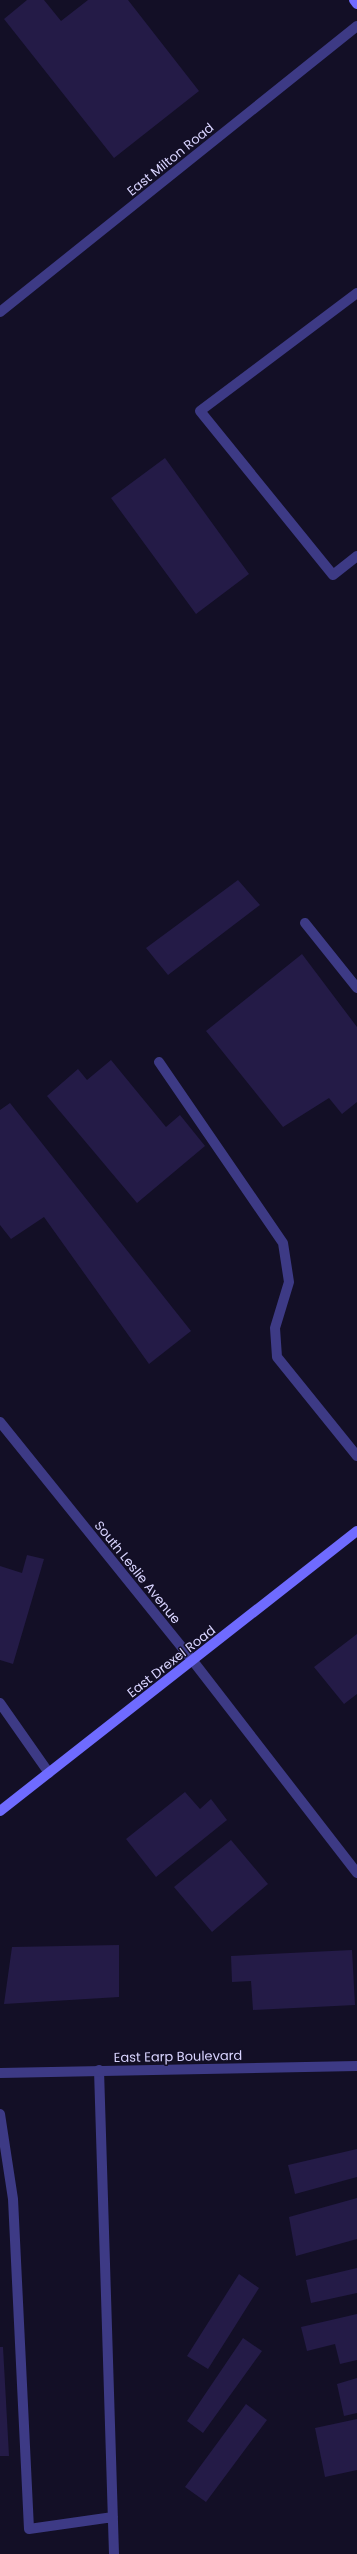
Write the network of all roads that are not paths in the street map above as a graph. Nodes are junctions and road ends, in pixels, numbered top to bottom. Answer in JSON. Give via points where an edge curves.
{"nodes":[{"id":1,"x":354,"y":0,"type":"edge"},
{"id":2,"x":357,"y":4,"type":"edge"},
{"id":3,"x":357,"y":26,"type":"edge"},
{"id":4,"x":357,"y":293,"type":"edge"},
{"id":5,"x":0,"y":312,"type":"edge"},
{"id":6,"x":357,"y":556,"type":"edge"},
{"id":7,"x":305,"y":923,"type":"dead end"},
{"id":8,"x":357,"y":988,"type":"edge"},
{"id":9,"x":159,"y":1062,"type":"dead end"},
{"id":10,"x":0,"y":1422,"type":"edge"},
{"id":11,"x":357,"y":1456,"type":"edge"},
{"id":12,"x":357,"y":1531,"type":"edge"},
{"id":13,"x":193,"y":1661,"type":"junction"},
{"id":14,"x":0,"y":1703,"type":"edge"},
{"id":15,"x":50,"y":1772,"type":"junction"},
{"id":16,"x":0,"y":1811,"type":"edge"},
{"id":17,"x":357,"y":1873,"type":"edge"},
{"id":18,"x":357,"y":2066,"type":"edge"},
{"id":19,"x":99,"y":2070,"type":"junction"},
{"id":20,"x":0,"y":2073,"type":"edge"},
{"id":21,"x":0,"y":2114,"type":"edge"},
{"id":22,"x":113,"y":2517,"type":"junction"},
{"id":23,"x":114,"y":2554,"type":"edge"}],
"edges":[{"from":1,"to":2,"type":"street"},
{"from":3,"to":5,"type":"street","name":"East Milton Road"},
{"from":4,"to":6,"type":"street","via":[[200,411],[333,575]]},
{"from":7,"to":8,"type":"street"},
{"from":9,"to":11,"type":"street","via":[[284,1243],[289,1282],[275,1328],[277,1357]]},
{"from":10,"to":13,"type":"street","name":"South Leslie Avenue"},
{"from":12,"to":13,"type":"street","name":"East Drexel Road"},
{"from":13,"to":15,"type":"street","name":"East Drexel Road"},
{"from":13,"to":17,"type":"street","name":"South Leslie Avenue"},
{"from":14,"to":15,"type":"street"},
{"from":15,"to":16,"type":"street","name":"East Drexel Road"},
{"from":18,"to":19,"type":"street","name":"East Earp Boulevard"},
{"from":19,"to":20,"type":"street","name":"East Earp Boulevard"},
{"from":19,"to":22,"type":"street"},
{"from":21,"to":22,"type":"street","via":[[14,2199],[29,2529]]},
{"from":22,"to":23,"type":"street"}]}
